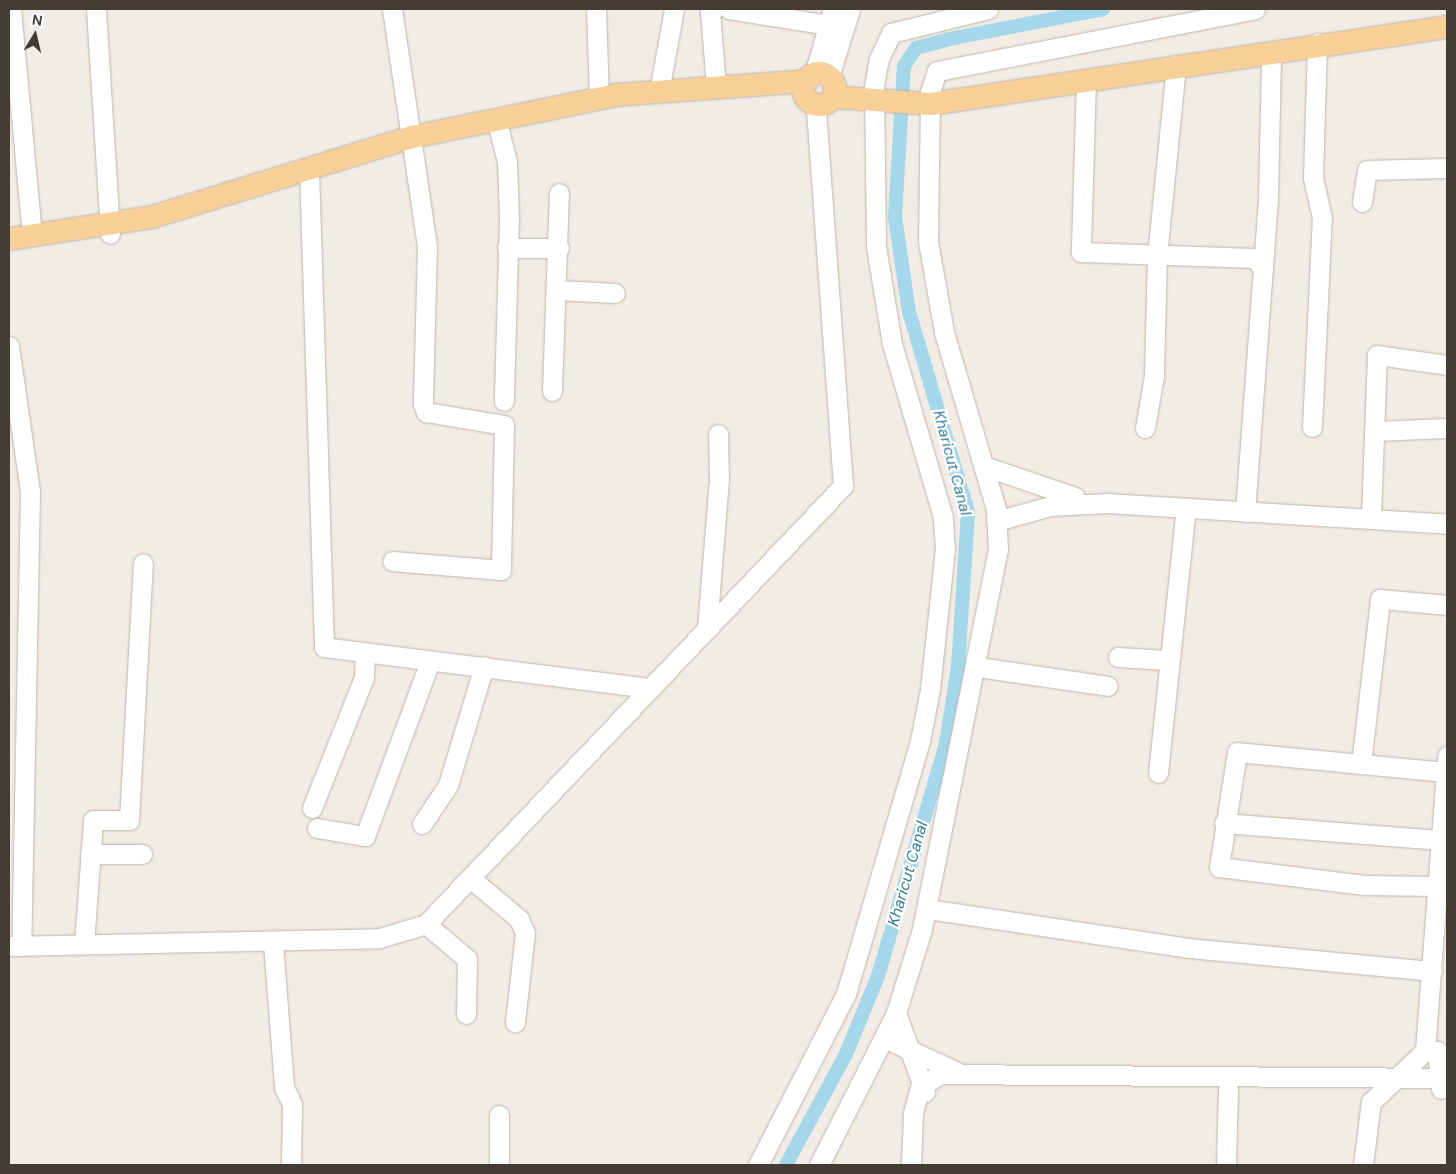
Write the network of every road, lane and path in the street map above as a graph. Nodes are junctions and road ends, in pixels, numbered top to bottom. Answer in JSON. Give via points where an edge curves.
{"nodes":[{"id":1,"x":11,"y":9,"type":"edge"},
{"id":2,"x":96,"y":9,"type":"edge"},
{"id":3,"x":392,"y":9,"type":"edge"},
{"id":4,"x":596,"y":9,"type":"edge"},
{"id":5,"x":674,"y":9,"type":"edge"},
{"id":6,"x":714,"y":9,"type":"edge"},
{"id":7,"x":729,"y":9,"type":"edge"},
{"id":8,"x":850,"y":9,"type":"edge"},
{"id":9,"x":988,"y":9,"type":"edge"},
{"id":10,"x":1255,"y":9,"type":"edge"},
{"id":11,"x":830,"y":17,"type":"edge"},
{"id":12,"x":1447,"y":17,"type":"edge"},
{"id":13,"x":1447,"y":27,"type":"edge"},
{"id":14,"x":1317,"y":43,"type":"junction"},
{"id":15,"x":1272,"y":51,"type":"junction"},
{"id":16,"x":1176,"y":65,"type":"junction"},
{"id":17,"x":1086,"y":79,"type":"junction"},
{"id":18,"x":716,"y":87,"type":"junction"},
{"id":19,"x":819,"y":87,"type":"junction"},
{"id":20,"x":660,"y":91,"type":"junction"},
{"id":21,"x":878,"y":93,"type":"junction"},
{"id":22,"x":925,"y":97,"type":"junction"},
{"id":23,"x":599,"y":98,"type":"junction"},
{"id":24,"x":498,"y":130,"type":"junction"},
{"id":25,"x":414,"y":143,"type":"junction"},
{"id":26,"x":1447,"y":168,"type":"edge"},
{"id":27,"x":310,"y":174,"type":"junction"},
{"id":28,"x":559,"y":193,"type":"dead end"},
{"id":29,"x":1362,"y":202,"type":"dead end"},
{"id":30,"x":110,"y":229,"type":"junction"},
{"id":31,"x":32,"y":236,"type":"junction"},
{"id":32,"x":9,"y":239,"type":"edge"},
{"id":33,"x":507,"y":248,"type":"junction"},
{"id":34,"x":559,"y":248,"type":"junction"},
{"id":35,"x":9,"y":250,"type":"edge"},
{"id":36,"x":1157,"y":256,"type":"junction"},
{"id":37,"x":1263,"y":269,"type":"junction"},
{"id":38,"x":559,"y":290,"type":"junction"},
{"id":39,"x":615,"y":293,"type":"dead end"},
{"id":40,"x":9,"y":346,"type":"edge"},
{"id":41,"x":1447,"y":365,"type":"edge"},
{"id":42,"x":552,"y":391,"type":"dead end"},
{"id":43,"x":504,"y":401,"type":"dead end"},
{"id":44,"x":1312,"y":427,"type":"dead end"},
{"id":45,"x":1144,"y":428,"type":"dead end"},
{"id":46,"x":1447,"y":428,"type":"edge"},
{"id":47,"x":1374,"y":431,"type":"junction"},
{"id":48,"x":718,"y":434,"type":"dead end"},
{"id":49,"x":984,"y":466,"type":"junction"},
{"id":50,"x":16,"y":467,"type":"edge"},
{"id":51,"x":1108,"y":503,"type":"junction"},
{"id":52,"x":1186,"y":508,"type":"junction"},
{"id":53,"x":1245,"y":512,"type":"junction"},
{"id":54,"x":1447,"y":515,"type":"edge"},
{"id":55,"x":1372,"y":517,"type":"junction"},
{"id":56,"x":1413,"y":519,"type":"junction"},
{"id":57,"x":996,"y":521,"type":"junction"},
{"id":58,"x":1447,"y":524,"type":"edge"},
{"id":59,"x":392,"y":561,"type":"dead end"},
{"id":60,"x":143,"y":562,"type":"dead end"},
{"id":61,"x":1447,"y":605,"type":"edge"},
{"id":62,"x":707,"y":628,"type":"junction"},
{"id":63,"x":365,"y":653,"type":"junction"},
{"id":64,"x":1118,"y":657,"type":"dead end"},
{"id":65,"x":1167,"y":660,"type":"junction"},
{"id":66,"x":430,"y":661,"type":"junction"},
{"id":67,"x":484,"y":666,"type":"junction"},
{"id":68,"x":978,"y":667,"type":"junction"},
{"id":69,"x":1108,"y":686,"type":"dead end"},
{"id":70,"x":649,"y":688,"type":"junction"},
{"id":71,"x":1361,"y":764,"type":"junction"},
{"id":72,"x":1447,"y":764,"type":"edge"},
{"id":73,"x":1158,"y":772,"type":"dead end"},
{"id":74,"x":312,"y":808,"type":"dead end"},
{"id":75,"x":1224,"y":823,"type":"junction"},
{"id":76,"x":422,"y":824,"type":"dead end"},
{"id":77,"x":316,"y":828,"type":"dead end"},
{"id":78,"x":1441,"y":840,"type":"junction"},
{"id":79,"x":90,"y":854,"type":"junction"},
{"id":80,"x":142,"y":854,"type":"dead end"},
{"id":81,"x":470,"y":878,"type":"junction"},
{"id":82,"x":1438,"y":886,"type":"junction"},
{"id":83,"x":928,"y":909,"type":"junction"},
{"id":84,"x":426,"y":924,"type":"junction"},
{"id":85,"x":1447,"y":932,"type":"edge"},
{"id":86,"x":273,"y":943,"type":"junction"},
{"id":87,"x":84,"y":944,"type":"junction"},
{"id":88,"x":15,"y":946,"type":"edge"},
{"id":89,"x":1432,"y":971,"type":"junction"},
{"id":90,"x":896,"y":1013,"type":"junction"},
{"id":91,"x":466,"y":1014,"type":"dead end"},
{"id":92,"x":515,"y":1022,"type":"dead end"},
{"id":93,"x":884,"y":1038,"type":"junction"},
{"id":94,"x":912,"y":1050,"type":"junction"},
{"id":95,"x":1431,"y":1051,"type":"junction"},
{"id":96,"x":957,"y":1078,"type":"junction"},
{"id":97,"x":1444,"y":1084,"type":"edge"},
{"id":98,"x":1398,"y":1085,"type":"junction"},
{"id":99,"x":284,"y":1087,"type":"junction"},
{"id":100,"x":1228,"y":1089,"type":"junction"},
{"id":101,"x":922,"y":1090,"type":"junction"},
{"id":102,"x":499,"y":1115,"type":"dead end"},
{"id":103,"x":279,"y":1165,"type":"edge"},
{"id":104,"x":291,"y":1165,"type":"edge"},
{"id":105,"x":499,"y":1165,"type":"edge"},
{"id":106,"x":758,"y":1165,"type":"edge"},
{"id":107,"x":819,"y":1165,"type":"edge"},
{"id":108,"x":911,"y":1165,"type":"edge"},
{"id":109,"x":920,"y":1165,"type":"edge"},
{"id":110,"x":1226,"y":1165,"type":"edge"},
{"id":111,"x":1363,"y":1165,"type":"edge"}],
"edges":[{"from":1,"to":31,"type":"street"},
{"from":2,"to":30,"type":"street"},
{"from":3,"to":25,"type":"street"},
{"from":4,"to":23,"type":"street"},
{"from":5,"to":20,"type":"street"},
{"from":6,"to":18,"type":"street","via":[[710,12]]},
{"from":7,"to":11,"type":"street"},
{"from":8,"to":19,"type":"street"},
{"from":9,"to":21,"type":"street","via":[[891,33],[879,59]]},
{"from":10,"to":22,"type":"street","via":[[937,71]]},
{"from":11,"to":19,"type":"street"},
{"from":12,"to":22,"type":"main road"},
{"from":13,"to":14,"type":"main road"},
{"from":14,"to":15,"type":"main road"},
{"from":14,"to":44,"type":"street","via":[[1313,178],[1322,218]]},
{"from":15,"to":16,"type":"main road"},
{"from":15,"to":37,"type":"street"},
{"from":16,"to":17,"type":"main road"},
{"from":16,"to":36,"type":"street"},
{"from":17,"to":22,"type":"main road"},
{"from":17,"to":36,"type":"street","via":[[1081,252]]},
{"from":18,"to":19,"type":"main road"},
{"from":18,"to":20,"type":"main road"},
{"from":19,"to":21,"type":"main road"},
{"from":19,"to":24,"type":"main road","via":[[618,105]]},
{"from":19,"to":62,"type":"street","via":[[842,486]]},
{"from":20,"to":23,"type":"main road"},
{"from":21,"to":22,"type":"main road"},
{"from":21,"to":106,"type":"street","via":[[878,256],[892,344],[944,517],[945,549],[930,689],[920,741],[846,994]]},
{"from":22,"to":49,"type":"street","via":[[928,241],[944,332]]},
{"from":23,"to":25,"type":"main road"},
{"from":24,"to":25,"type":"main road"},
{"from":24,"to":33,"type":"street","via":[[507,161]]},
{"from":25,"to":27,"type":"main road"},
{"from":25,"to":59,"type":"street","via":[[427,246],[423,404],[426,412],[504,425],[503,544],[501,570]]},
{"from":26,"to":29,"type":"street","via":[[1367,170]]},
{"from":27,"to":30,"type":"main road"},
{"from":27,"to":63,"type":"street","via":[[324,647]]},
{"from":28,"to":34,"type":"street"},
{"from":30,"to":31,"type":"main road"},
{"from":30,"to":35,"type":"main road"},
{"from":31,"to":32,"type":"main road"},
{"from":33,"to":34,"type":"street"},
{"from":33,"to":43,"type":"street"},
{"from":34,"to":38,"type":"street"},
{"from":36,"to":37,"type":"street","via":[[1255,258]]},
{"from":36,"to":45,"type":"street","via":[[1154,376]]},
{"from":37,"to":53,"type":"street"},
{"from":38,"to":39,"type":"street"},
{"from":38,"to":42,"type":"street"},
{"from":40,"to":50,"type":"street"},
{"from":41,"to":47,"type":"street","via":[[1377,354]]},
{"from":46,"to":47,"type":"street"},
{"from":47,"to":55,"type":"street"},
{"from":48,"to":62,"type":"street","via":[[719,480]]},
{"from":49,"to":51,"type":"street","via":[[1052,493]]},
{"from":49,"to":57,"type":"street"},
{"from":50,"to":88,"type":"street","via":[[30,491]]},
{"from":51,"to":52,"type":"street"},
{"from":51,"to":57,"type":"street","via":[[1050,506]]},
{"from":52,"to":53,"type":"street"},
{"from":52,"to":65,"type":"street"},
{"from":53,"to":55,"type":"street"},
{"from":54,"to":56,"type":"street"},
{"from":55,"to":56,"type":"street"},
{"from":56,"to":58,"type":"street"},
{"from":57,"to":68,"type":"street","via":[[998,550]]},
{"from":60,"to":79,"type":"street","via":[[129,820],[92,820]]},
{"from":61,"to":71,"type":"street","via":[[1380,599]]},
{"from":62,"to":70,"type":"street"},
{"from":63,"to":66,"type":"street"},
{"from":63,"to":74,"type":"street","via":[[364,678]]},
{"from":64,"to":65,"type":"street"},
{"from":65,"to":73,"type":"street"},
{"from":66,"to":67,"type":"street"},
{"from":66,"to":77,"type":"street","via":[[365,836]]},
{"from":67,"to":70,"type":"street"},
{"from":67,"to":76,"type":"street","via":[[448,785]]},
{"from":68,"to":69,"type":"street"},
{"from":68,"to":83,"type":"street"},
{"from":70,"to":81,"type":"street"},
{"from":71,"to":72,"type":"street"},
{"from":71,"to":75,"type":"street","via":[[1237,752]]},
{"from":72,"to":78,"type":"street"},
{"from":75,"to":78,"type":"street"},
{"from":75,"to":82,"type":"street","via":[[1219,867],[1364,885]]},
{"from":78,"to":82,"type":"street"},
{"from":79,"to":80,"type":"street"},
{"from":79,"to":87,"type":"street"},
{"from":81,"to":84,"type":"street"},
{"from":81,"to":92,"type":"street","via":[[519,919],[525,933]]},
{"from":82,"to":89,"type":"street"},
{"from":83,"to":89,"type":"street","via":[[1189,948]]},
{"from":83,"to":90,"type":"street"},
{"from":84,"to":86,"type":"street","via":[[380,938]]},
{"from":84,"to":91,"type":"street","via":[[467,959]]},
{"from":85,"to":95,"type":"street"},
{"from":86,"to":87,"type":"street"},
{"from":86,"to":99,"type":"street"},
{"from":87,"to":88,"type":"street"},
{"from":89,"to":95,"type":"street"},
{"from":90,"to":93,"type":"street"},
{"from":90,"to":94,"type":"street"},
{"from":93,"to":94,"type":"street"},
{"from":93,"to":107,"type":"street"},
{"from":94,"to":96,"type":"street"},
{"from":94,"to":101,"type":"street"},
{"from":95,"to":97,"type":"street"},
{"from":95,"to":98,"type":"street"},
{"from":96,"to":98,"type":"street"},
{"from":96,"to":100,"type":"street"},
{"from":96,"to":101,"type":"street"},
{"from":97,"to":98,"type":"street"},
{"from":98,"to":100,"type":"street"},
{"from":98,"to":111,"type":"street","via":[[1381,1101],[1367,1126]]},
{"from":99,"to":103,"type":"street","via":[[279,1103]]},
{"from":99,"to":104,"type":"street","via":[[292,1104]]},
{"from":100,"to":110,"type":"street"},
{"from":101,"to":108,"type":"street"},
{"from":101,"to":109,"type":"street"},
{"from":102,"to":105,"type":"street"}]}
